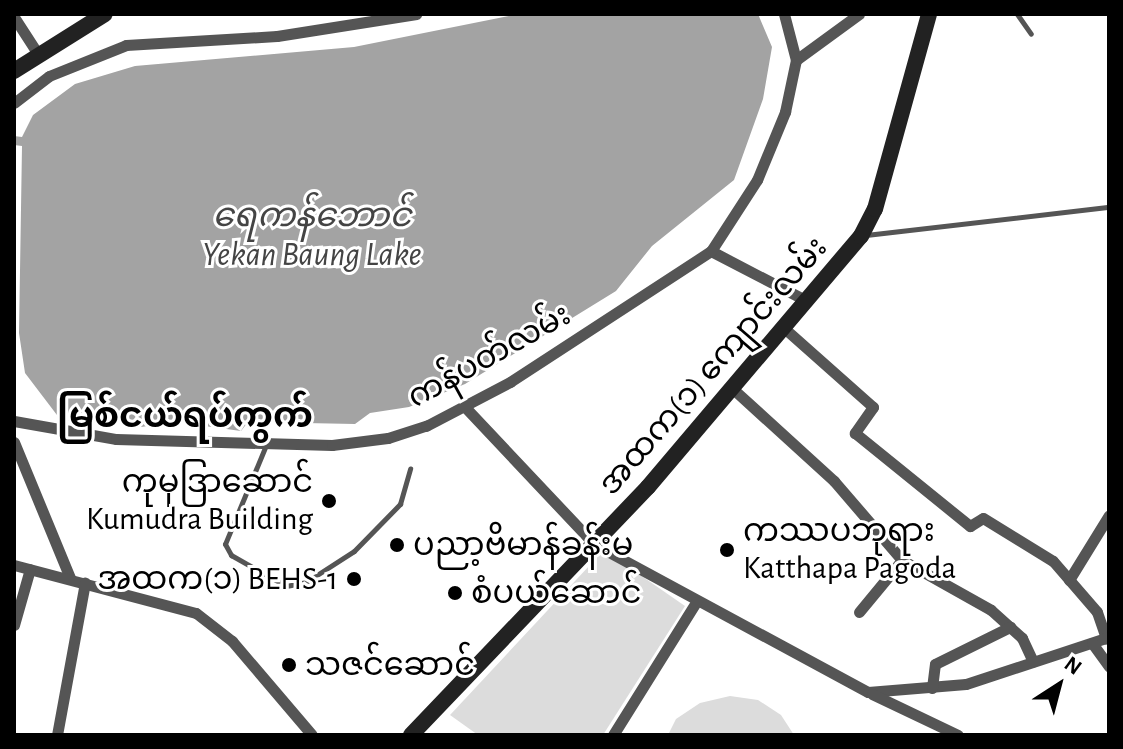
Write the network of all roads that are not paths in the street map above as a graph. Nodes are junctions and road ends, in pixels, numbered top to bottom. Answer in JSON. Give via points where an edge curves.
{"nodes":[{"id":1,"x":416,"y":14,"type":"edge"},
{"id":2,"x":784,"y":14,"type":"edge"},
{"id":3,"x":859,"y":14,"type":"edge"},
{"id":4,"x":929,"y":14,"type":"edge"},
{"id":5,"x":1017,"y":14,"type":"edge"},
{"id":6,"x":14,"y":17,"type":"edge"},
{"id":7,"x":95,"y":17,"type":"edge"},
{"id":8,"x":1031,"y":34,"type":"dead end"},
{"id":9,"x":38,"y":54,"type":"junction"},
{"id":10,"x":796,"y":60,"type":"junction"},
{"id":11,"x":14,"y":71,"type":"edge"},
{"id":12,"x":14,"y":103,"type":"edge"},
{"id":13,"x":1109,"y":207,"type":"edge"},
{"id":14,"x":861,"y":236,"type":"junction"},
{"id":15,"x":711,"y":251,"type":"junction"},
{"id":16,"x":807,"y":301,"type":"junction"},
{"id":17,"x":784,"y":328,"type":"junction"},
{"id":18,"x":733,"y":389,"type":"junction"},
{"id":19,"x":464,"y":406,"type":"junction"},
{"id":20,"x":14,"y":421,"type":"edge"},
{"id":21,"x":14,"y":442,"type":"edge"},
{"id":22,"x":267,"y":444,"type":"junction"},
{"id":23,"x":410,"y":468,"type":"dead end"},
{"id":24,"x":1109,"y":515,"type":"edge"},
{"id":25,"x":594,"y":544,"type":"junction"},
{"id":26,"x":902,"y":560,"type":"junction"},
{"id":27,"x":14,"y":565,"type":"edge"},
{"id":28,"x":30,"y":569,"type":"junction"},
{"id":29,"x":70,"y":578,"type":"junction"},
{"id":30,"x":1069,"y":580,"type":"junction"},
{"id":31,"x":85,"y":583,"type":"junction"},
{"id":32,"x":696,"y":602,"type":"junction"},
{"id":33,"x":859,"y":612,"type":"dead end"},
{"id":34,"x":14,"y":625,"type":"edge"},
{"id":35,"x":1010,"y":627,"type":"junction"},
{"id":36,"x":1108,"y":638,"type":"edge"},
{"id":37,"x":1092,"y":643,"type":"junction"},
{"id":38,"x":1033,"y":662,"type":"junction"},
{"id":39,"x":1109,"y":666,"type":"edge"},
{"id":40,"x":932,"y":688,"type":"junction"},
{"id":41,"x":868,"y":692,"type":"junction"},
{"id":42,"x":57,"y":735,"type":"edge"},
{"id":43,"x":312,"y":735,"type":"edge"},
{"id":44,"x":411,"y":735,"type":"edge"},
{"id":45,"x":613,"y":735,"type":"edge"},
{"id":46,"x":958,"y":735,"type":"edge"}],
"edges":[{"from":1,"to":12,"type":"street","via":[[277,36],[126,45],[49,76]]},
{"from":2,"to":10,"type":"street","name":"ကန်ပတ်လမ်း"},
{"from":3,"to":10,"type":"street"},
{"from":4,"to":14,"type":"main road","name":"အထက(၁) ကျောင်းလမ်း","via":[[875,209]]},
{"from":5,"to":8,"type":"lane"},
{"from":6,"to":9,"type":"street"},
{"from":7,"to":9,"type":"main road"},
{"from":9,"to":11,"type":"main road"},
{"from":10,"to":15,"type":"street","name":"ကန်ပတ်လမ်း","via":[[785,112],[757,180]]},
{"from":13,"to":14,"type":"lane"},
{"from":14,"to":16,"type":"main road","name":"အထက(၁) ကျောင်းလမ်း"},
{"from":15,"to":16,"type":"street"},
{"from":15,"to":19,"type":"street","name":"ကန်ပတ်လမ်း"},
{"from":16,"to":17,"type":"main road","name":"အထက(၁) ကျောင်းလမ်း"},
{"from":17,"to":18,"type":"main road","name":"အထက(၁) ကျောင်းလမ်း"},
{"from":17,"to":30,"type":"street","via":[[873,407],[855,433],[970,526],[983,518],[1053,561]]},
{"from":18,"to":25,"type":"main road","name":"အထက(၁) ကျောင်းလမ်း"},
{"from":18,"to":26,"type":"street","via":[[834,481]]},
{"from":19,"to":22,"type":"street","name":"ကန်ပတ်လမ်း","via":[[388,438],[332,445]]},
{"from":19,"to":25,"type":"street"},
{"from":20,"to":22,"type":"street","name":"ကန်ပတ်လမ်း","via":[[116,439]]},
{"from":21,"to":29,"type":"street"},
{"from":22,"to":23,"type":"lane","via":[[225,544],[231,555],[286,586],[306,582],[354,551],[400,504]]},
{"from":24,"to":30,"type":"street"},
{"from":25,"to":32,"type":"street"},
{"from":25,"to":44,"type":"main road","name":"အထက(၁) ကျောင်းလမ်း"},
{"from":26,"to":33,"type":"street"},
{"from":26,"to":35,"type":"street","via":[[991,610]]},
{"from":27,"to":28,"type":"street"},
{"from":28,"to":29,"type":"street"},
{"from":28,"to":34,"type":"street"},
{"from":29,"to":31,"type":"street"},
{"from":30,"to":36,"type":"street","via":[[1097,612]]},
{"from":31,"to":42,"type":"street"},
{"from":31,"to":43,"type":"street","via":[[196,613],[232,641]]},
{"from":32,"to":41,"type":"street"},
{"from":32,"to":45,"type":"street"},
{"from":35,"to":38,"type":"street"},
{"from":35,"to":40,"type":"street","via":[[935,664]]},
{"from":36,"to":37,"type":"street"},
{"from":37,"to":38,"type":"street"},
{"from":37,"to":39,"type":"street"},
{"from":38,"to":40,"type":"street","via":[[966,684]]},
{"from":40,"to":41,"type":"street"},
{"from":41,"to":46,"type":"street"}]}
